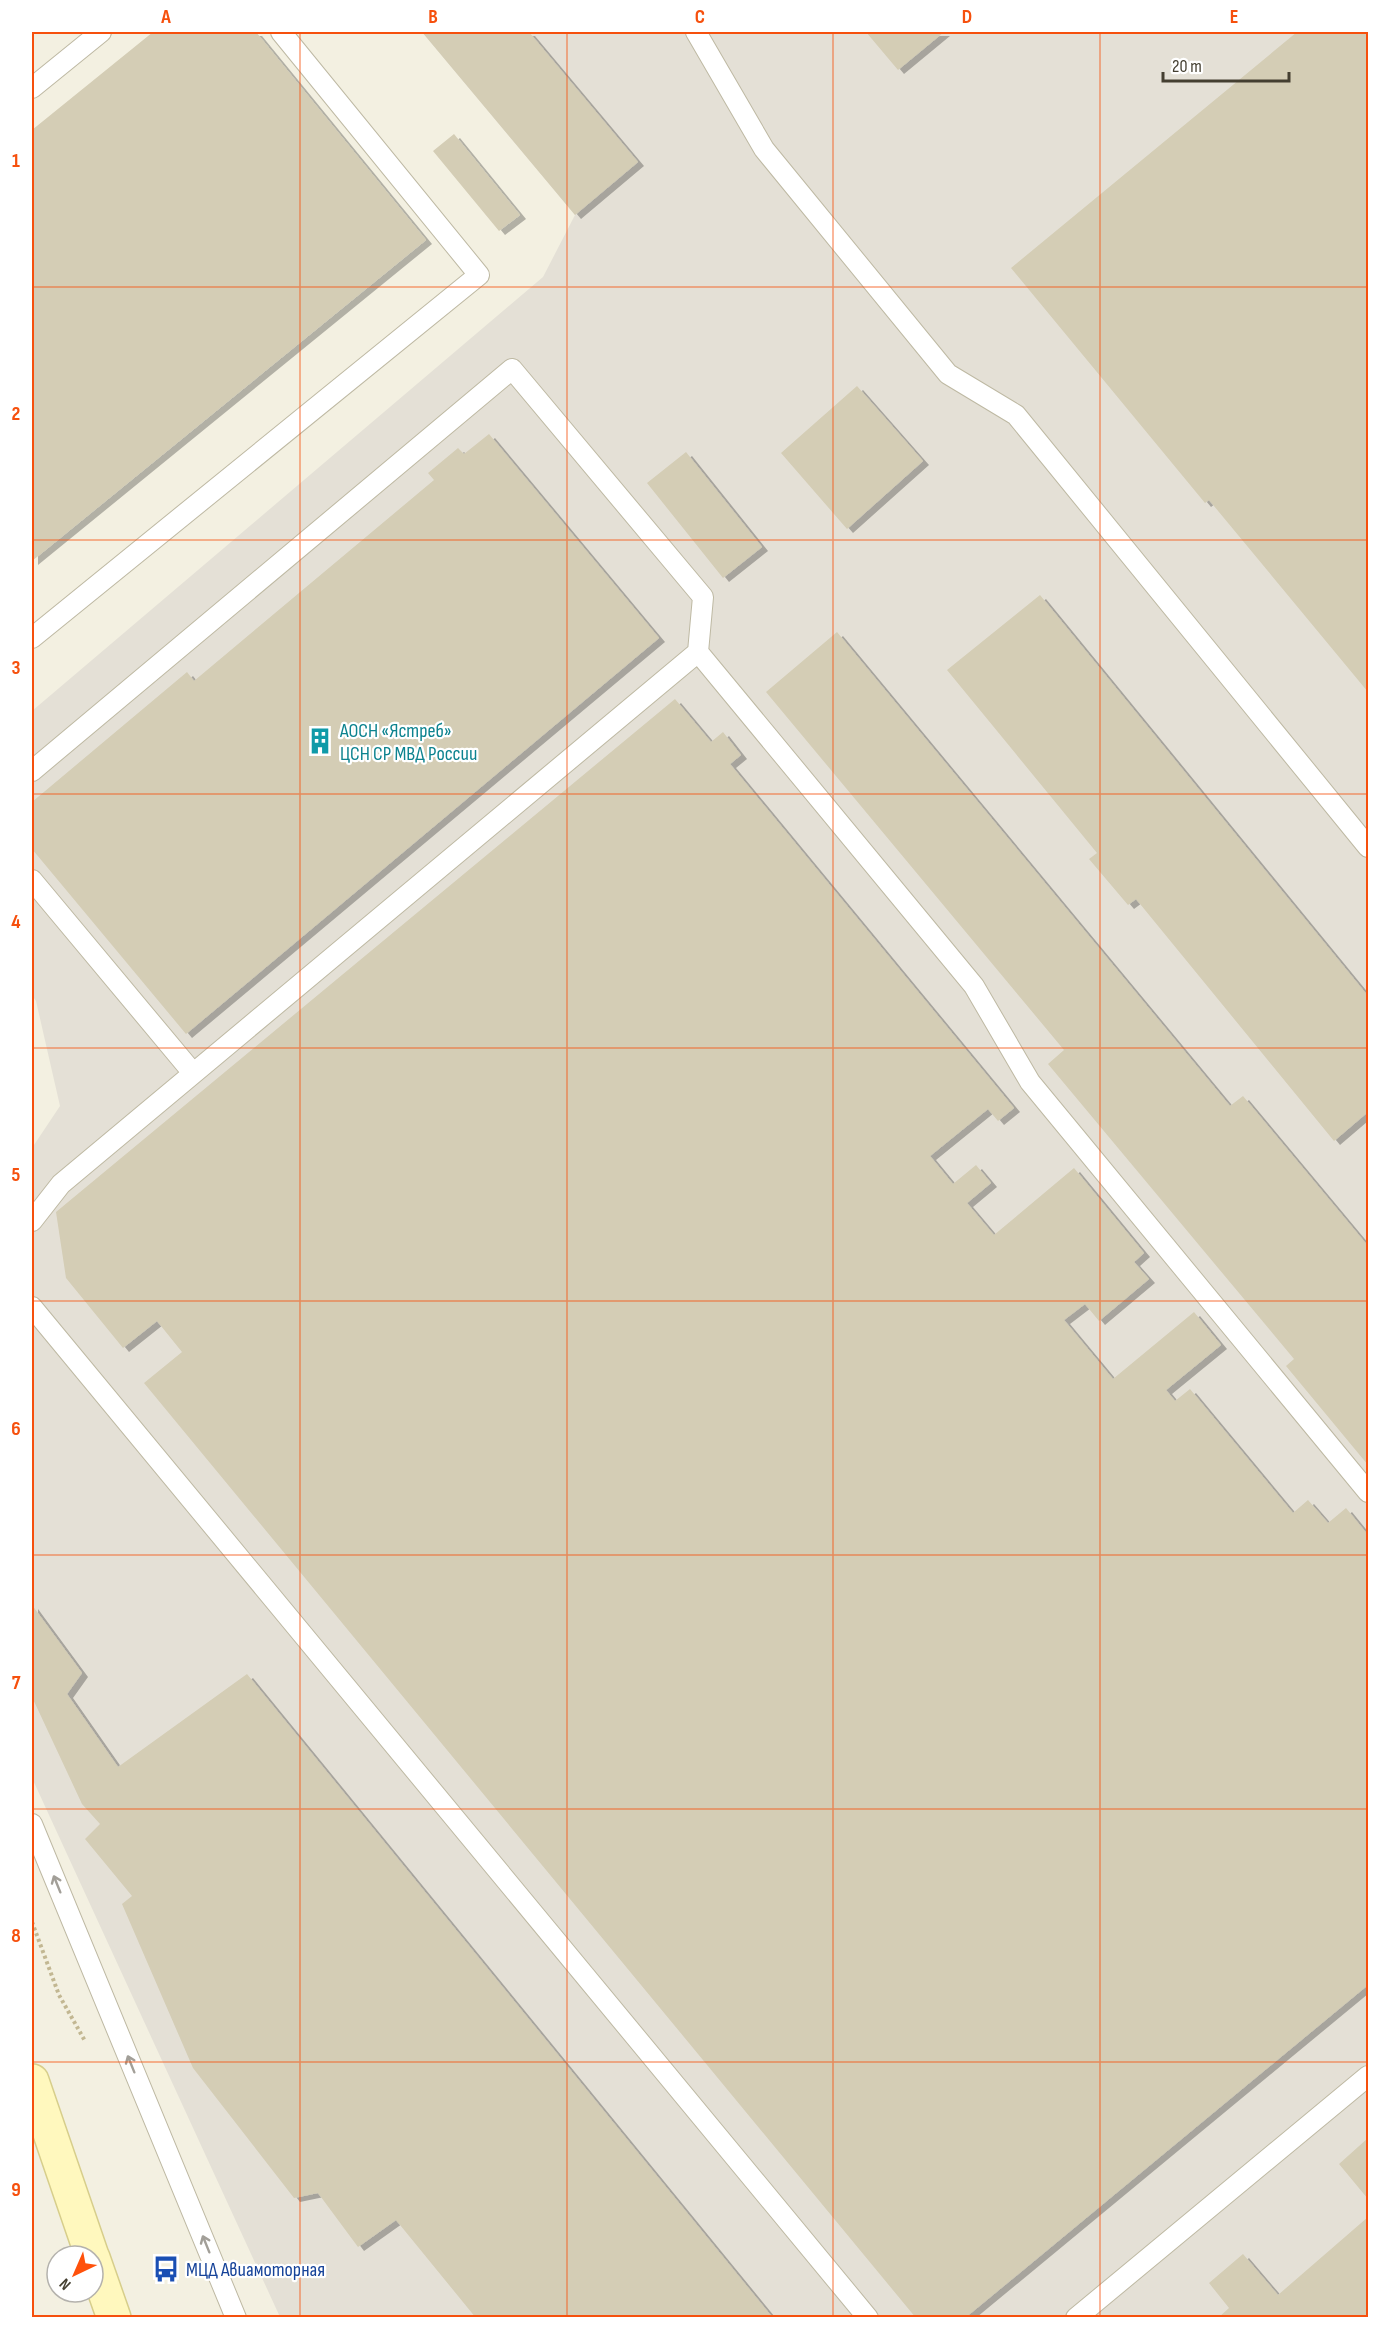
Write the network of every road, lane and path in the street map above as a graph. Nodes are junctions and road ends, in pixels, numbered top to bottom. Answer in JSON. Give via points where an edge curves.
{"nodes":[{"id":1,"x":101,"y":32,"type":"edge"},
{"id":2,"x":281,"y":32,"type":"edge"},
{"id":3,"x":696,"y":32,"type":"edge"},
{"id":4,"x":32,"y":88,"type":"edge"},
{"id":5,"x":32,"y":638,"type":"edge"},
{"id":6,"x":698,"y":652,"type":"junction"},
{"id":7,"x":32,"y":771,"type":"edge"},
{"id":8,"x":1368,"y":847,"type":"edge"},
{"id":9,"x":32,"y":880,"type":"edge"},
{"id":10,"x":193,"y":1073,"type":"junction"},
{"id":11,"x":32,"y":1221,"type":"edge"},
{"id":12,"x":32,"y":1307,"type":"edge"},
{"id":13,"x":1368,"y":1492,"type":"edge"},
{"id":14,"x":32,"y":1824,"type":"edge"},
{"id":15,"x":1368,"y":2076,"type":"edge"},
{"id":16,"x":32,"y":2081,"type":"edge"},
{"id":17,"x":88,"y":2244,"type":"edge"},
{"id":18,"x":105,"y":2292,"type":"edge"},
{"id":19,"x":114,"y":2318,"type":"edge"},
{"id":20,"x":236,"y":2318,"type":"edge"},
{"id":21,"x":868,"y":2318,"type":"edge"},
{"id":22,"x":1076,"y":2318,"type":"edge"}],
"edges":[{"from":1,"to":4,"type":"lane"},
{"from":2,"to":5,"type":"lane","via":[[479,275]]},
{"from":3,"to":8,"type":"lane","via":[[764,149],[948,374],[1016,415]]},
{"from":6,"to":7,"type":"lane","via":[[703,597],[512,369]]},
{"from":6,"to":10,"type":"lane"},
{"from":6,"to":13,"type":"lane","via":[[974,986],[1030,1082]]},
{"from":9,"to":10,"type":"lane"},
{"from":10,"to":11,"type":"lane","via":[[62,1184]]},
{"from":12,"to":21,"type":"lane"},
{"from":20,"to":14,"type":"lane","one_way":true},
{"from":15,"to":22,"type":"lane"},
{"from":16,"to":17,"type":"street"},
{"from":18,"to":19,"type":"street"}]}
